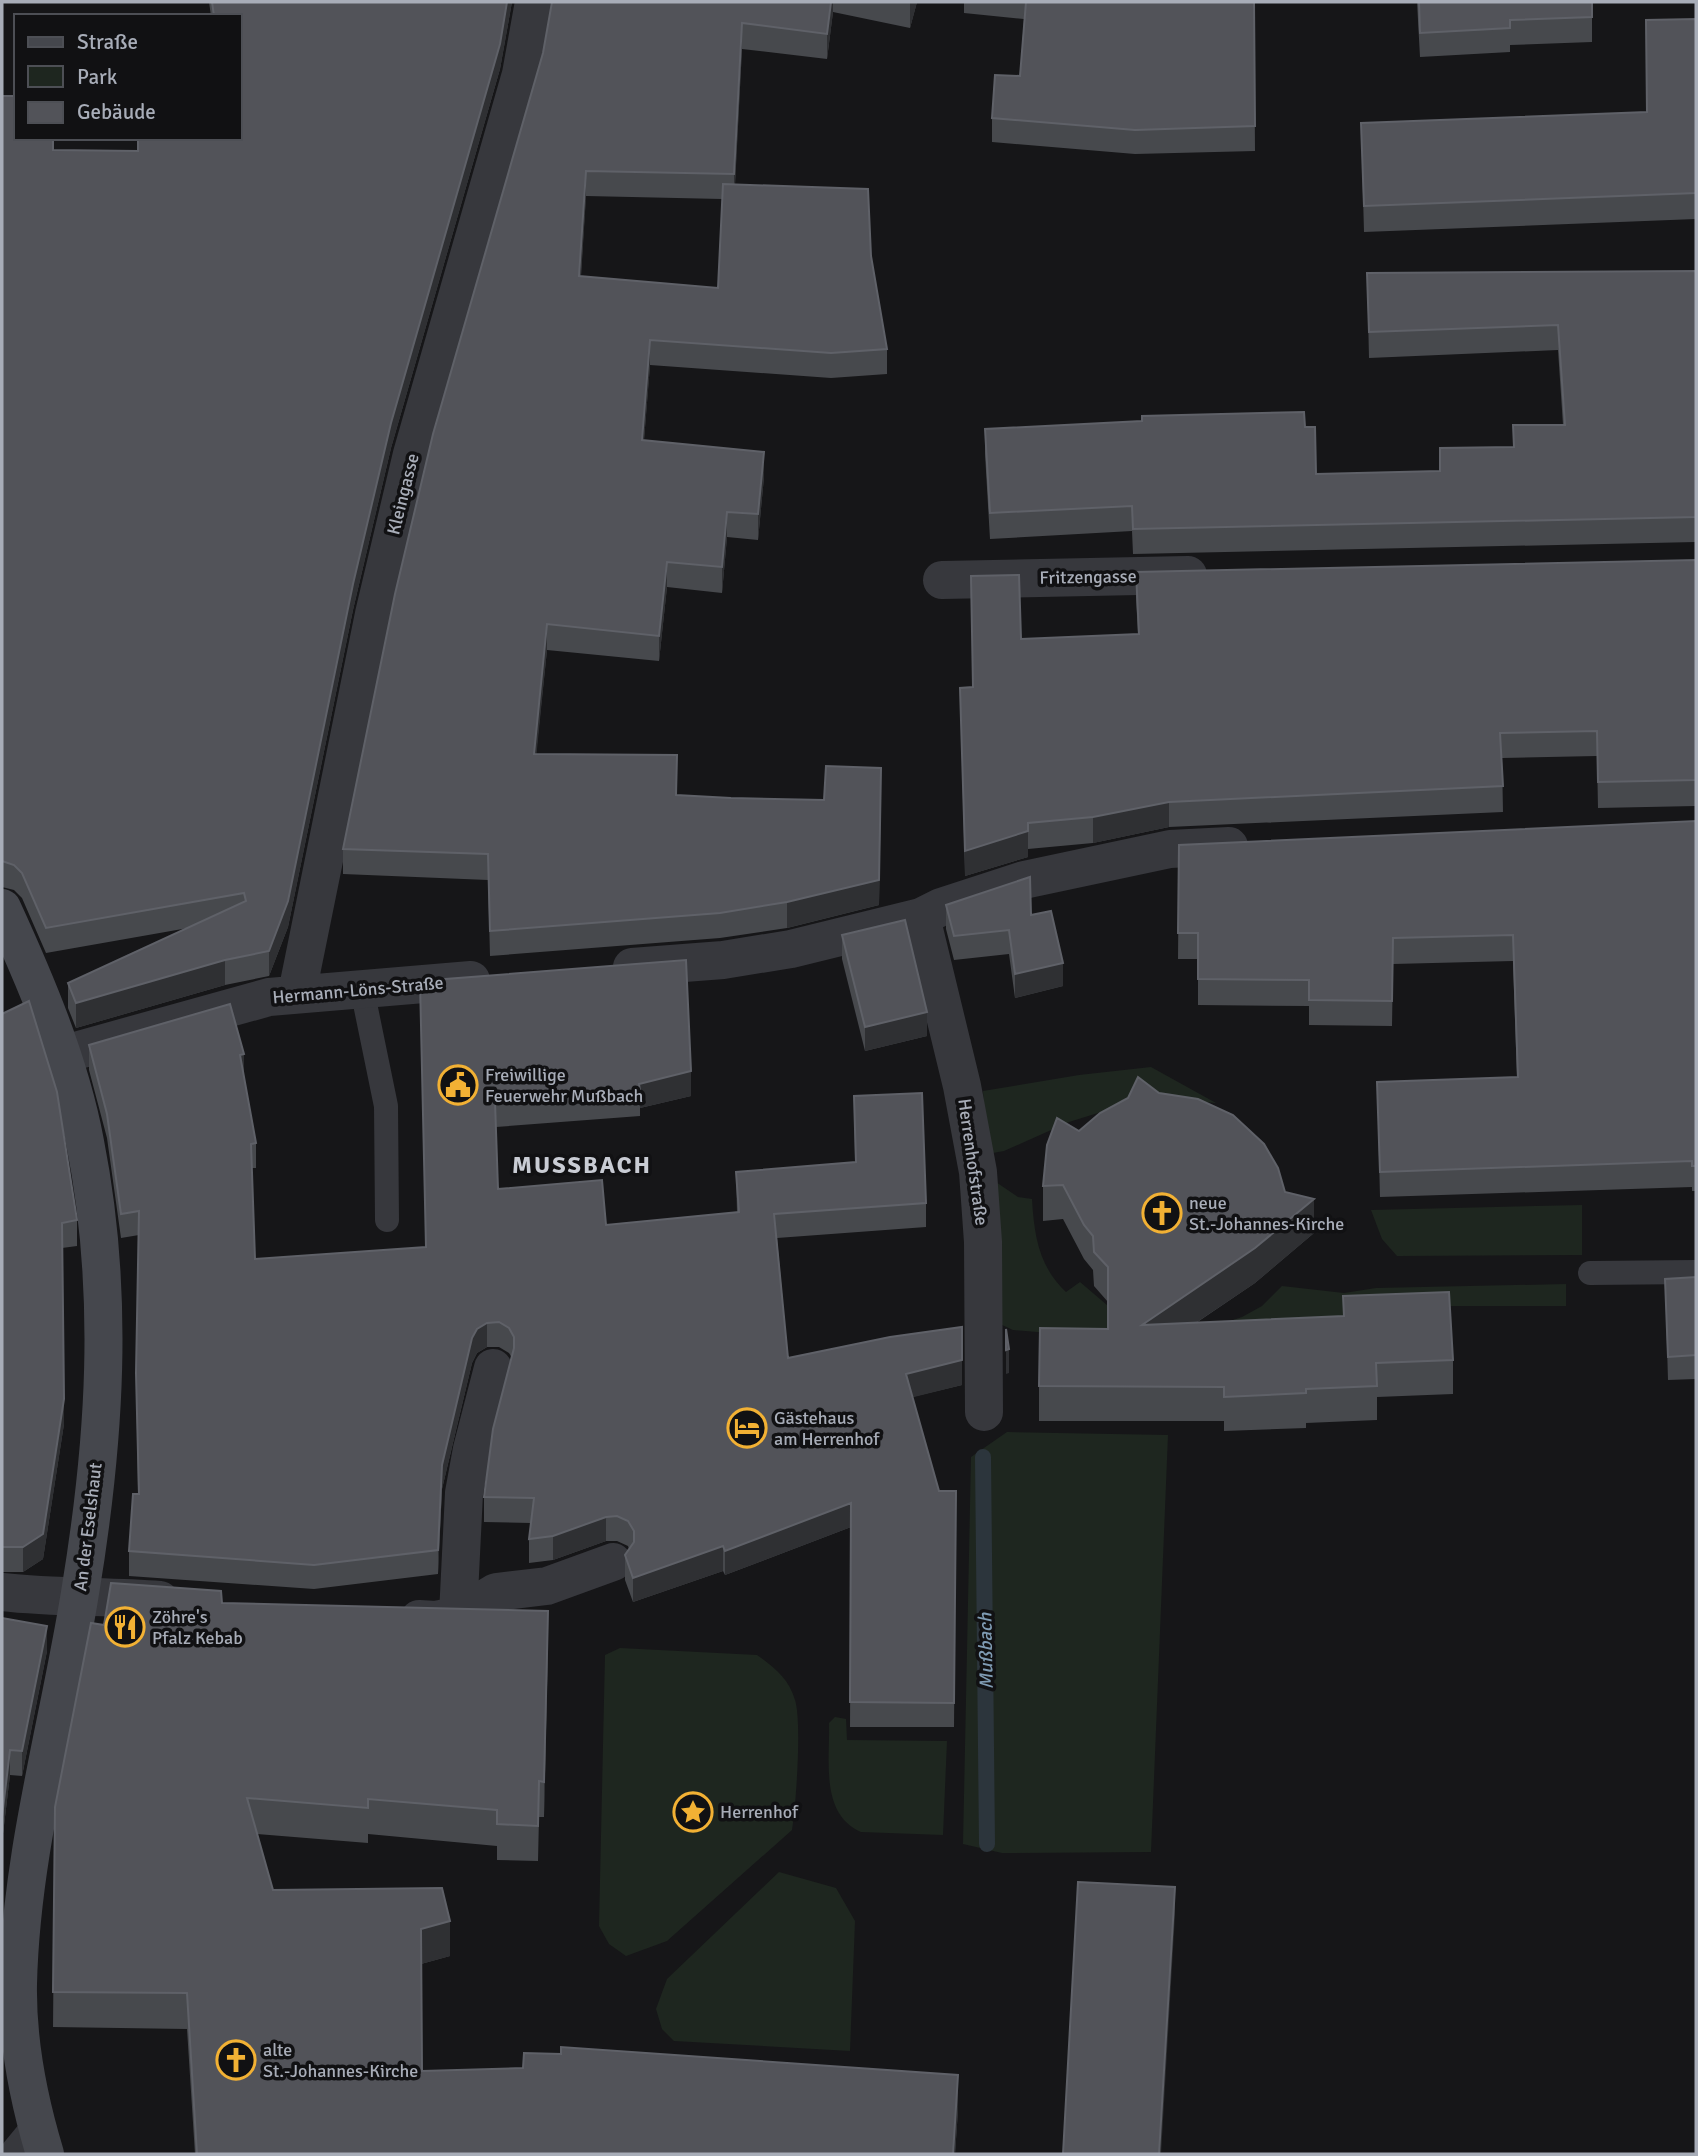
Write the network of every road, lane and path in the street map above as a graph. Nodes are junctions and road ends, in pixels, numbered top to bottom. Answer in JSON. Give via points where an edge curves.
{"nodes":[{"id":1,"x":534,"y":2,"type":"edge"},
{"id":2,"x":1221,"y":574,"type":"edge"},
{"id":3,"x":942,"y":580,"type":"dead end"},
{"id":4,"x":1266,"y":844,"type":"edge"},
{"id":5,"x":2,"y":908,"type":"edge"},
{"id":6,"x":921,"y":917,"type":"junction"},
{"id":7,"x":602,"y":970,"type":"edge"},
{"id":8,"x":508,"y":977,"type":"edge"},
{"id":9,"x":362,"y":989,"type":"junction"},
{"id":10,"x":297,"y":993,"type":"junction"},
{"id":11,"x":61,"y":1055,"type":"junction"},
{"id":12,"x":387,"y":1220,"type":"dead end"},
{"id":13,"x":1696,"y":1272,"type":"edge"},
{"id":14,"x":1590,"y":1273,"type":"dead end"},
{"id":15,"x":493,"y":1367,"type":"dead end"},
{"id":16,"x":984,"y":1412,"type":"dead end"},
{"id":17,"x":613,"y":1562,"type":"dead end"},
{"id":18,"x":2,"y":1592,"type":"edge"},
{"id":19,"x":80,"y":1594,"type":"junction"},
{"id":20,"x":201,"y":1603,"type":"edge"},
{"id":21,"x":458,"y":1615,"type":"junction"},
{"id":22,"x":381,"y":1616,"type":"edge"},
{"id":23,"x":34,"y":2146,"type":"edge"}],
"edges":[{"from":1,"to":10,"type":"street","name":"Kleingasse","via":[[521,74],[412,454],[380,587]]},
{"from":2,"to":3,"type":"street","name":"Fritzengasse"},
{"from":4,"to":6,"type":"street","via":[[1170,849],[1024,880],[941,906]]},
{"from":5,"to":11,"type":"main road","name":"An der Eselshaut"},
{"from":6,"to":7,"type":"street","via":[[750,956]]},
{"from":6,"to":16,"type":"street","name":"Herrenhofstraße","via":[[978,1172]]},
{"from":8,"to":9,"type":"street","name":"Hermann-Löns-Straße"},
{"from":9,"to":10,"type":"street","name":"Hermann-Löns-Straße"},
{"from":9,"to":12,"type":"lane","via":[[386,1106]]},
{"from":10,"to":11,"type":"street","name":"Hermann-Löns-Straße","via":[[231,1006]]},
{"from":11,"to":19,"type":"main road","name":"An der Eselshaut","via":[[85,1139],[106,1300],[93,1504]]},
{"from":13,"to":14,"type":"lane"},
{"from":15,"to":21,"type":"street","via":[[464,1493]]},
{"from":17,"to":21,"type":"street","via":[[547,1586],[496,1592]]},
{"from":18,"to":19,"type":"street","via":[[56,1598]]},
{"from":19,"to":20,"type":"street"},
{"from":19,"to":23,"type":"main road","name":"An der Eselshaut","via":[[22,1919],[18,1987]]},
{"from":21,"to":22,"type":"street","via":[[436,1620]]}]}
